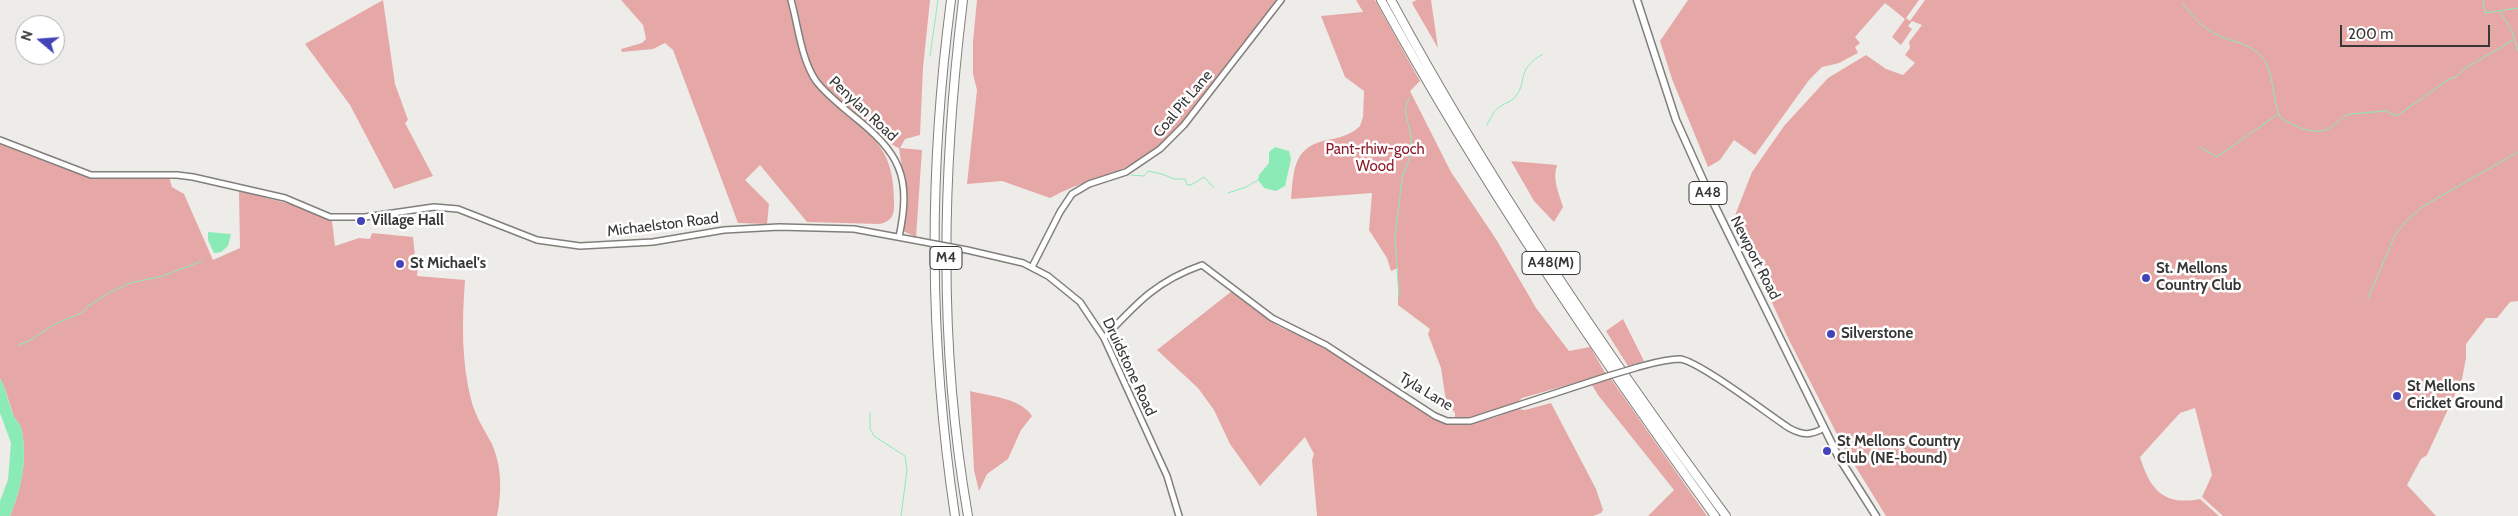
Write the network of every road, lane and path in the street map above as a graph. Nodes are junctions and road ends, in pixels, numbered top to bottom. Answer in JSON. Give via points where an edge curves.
{"nodes":[{"id":1,"x":792,"y":0,"type":"edge"},
{"id":2,"x":951,"y":0,"type":"edge"},
{"id":3,"x":963,"y":0,"type":"edge"},
{"id":4,"x":1280,"y":0,"type":"edge"},
{"id":5,"x":1381,"y":0,"type":"edge"},
{"id":6,"x":1391,"y":0,"type":"edge"},
{"id":7,"x":1636,"y":0,"type":"edge"},
{"id":8,"x":0,"y":140,"type":"edge"},
{"id":9,"x":899,"y":237,"type":"junction"},
{"id":10,"x":1032,"y":267,"type":"junction"},
{"id":11,"x":1104,"y":338,"type":"junction"},
{"id":12,"x":1824,"y":428,"type":"junction"},
{"id":13,"x":955,"y":516,"type":"edge"},
{"id":14,"x":968,"y":516,"type":"edge"},
{"id":15,"x":1179,"y":516,"type":"edge"},
{"id":16,"x":1715,"y":516,"type":"edge"},
{"id":17,"x":1726,"y":516,"type":"edge"},
{"id":18,"x":1876,"y":516,"type":"edge"}],
"edges":[{"from":1,"to":9,"type":"street","name":"Penylan Road","via":[[806,58],[815,80],[832,99],[882,141],[896,158],[903,183],[904,213]]},
{"from":2,"to":13,"type":"highway","number":"M4","via":[[933,218],[938,380]]},
{"from":3,"to":14,"type":"highway","number":"M4","via":[[951,109],[945,221],[950,370],[956,443]]},
{"from":4,"to":10,"type":"street","name":"Coal Pit Lane","via":[[1184,125],[1160,149],[1126,172],[1089,184],[1072,194]]},
{"from":5,"to":16,"type":"highway","number":"A48(M)","via":[[1445,112],[1524,238]]},
{"from":6,"to":17,"type":"highway","number":"A48(M)","via":[[1447,99],[1530,232],[1617,363]]},
{"from":7,"to":12,"type":"main road","name":"Newport Road","number":"A48","via":[[1680,129]]},
{"from":8,"to":9,"type":"street","name":"Michaelston Road","via":[[90,175],[193,177],[285,198],[330,218],[365,217],[434,207],[458,209],[537,240],[580,246],[653,242],[724,230],[779,227],[854,229]]},
{"from":9,"to":10,"type":"street","name":"Druidstone Road","bridge":true,"via":[[1005,258]]},
{"from":10,"to":11,"type":"street","name":"Druidstone Road","via":[[1080,302]]},
{"from":11,"to":12,"type":"street","name":"Tyla Lane","bridge":true,"via":[[1150,291],[1202,264],[1276,322],[1326,345],[1447,421],[1470,421],[1662,360],[1682,359],[1704,369],[1801,434],[1813,434]]},
{"from":11,"to":15,"type":"street","name":"Druidstone Road","via":[[1166,476]]},
{"from":12,"to":18,"type":"main road","name":"Newport Road","number":"A48"}]}
